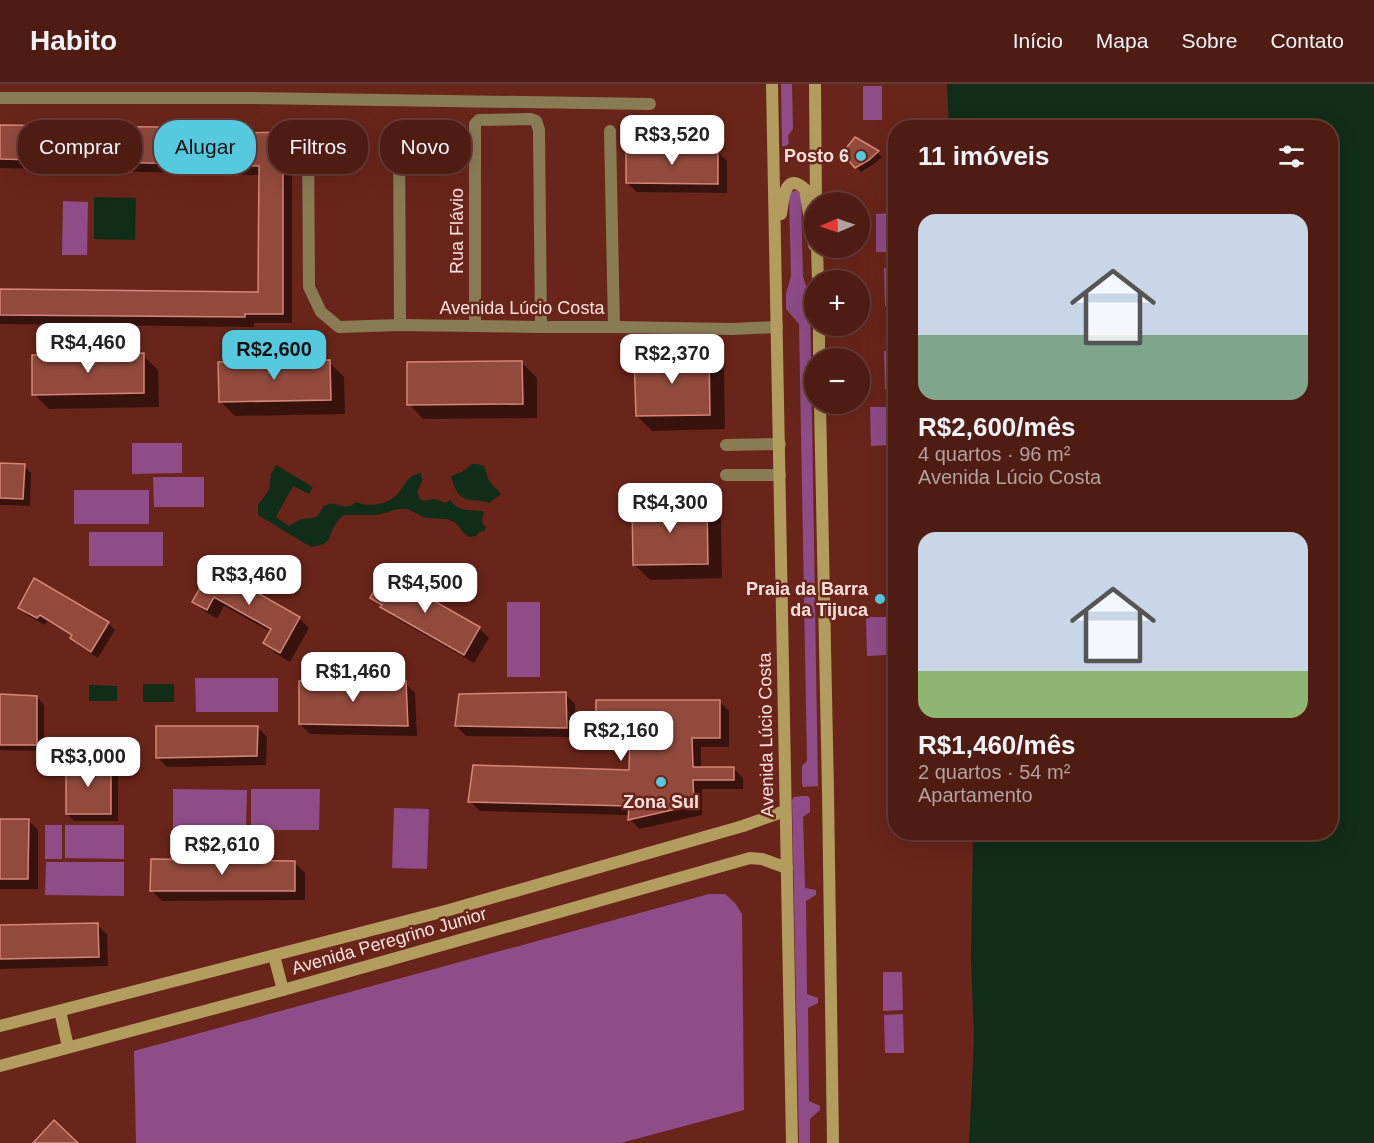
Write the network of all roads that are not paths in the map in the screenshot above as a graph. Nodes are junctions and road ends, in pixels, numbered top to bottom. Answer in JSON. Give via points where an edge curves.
{"nodes":[{"id":1,"x":772,"y":84,"type":"edge"},
{"id":2,"x":815,"y":84,"type":"edge"},
{"id":3,"x":0,"y":98,"type":"edge"},
{"id":4,"x":650,"y":104,"type":"dead end"},
{"id":5,"x":610,"y":131,"type":"dead end"},
{"id":6,"x":308,"y":174,"type":"edge"},
{"id":7,"x":399,"y":174,"type":"edge"},
{"id":8,"x":806,"y":192,"type":"edge"},
{"id":9,"x":816,"y":192,"type":"edge"},
{"id":10,"x":776,"y":241,"type":"junction"},
{"id":11,"x":400,"y":325,"type":"junction"},
{"id":12,"x":475,"y":326,"type":"junction"},
{"id":13,"x":541,"y":327,"type":"junction"},
{"id":14,"x":614,"y":327,"type":"junction"},
{"id":15,"x":777,"y":327,"type":"junction"},
{"id":16,"x":820,"y":414,"type":"edge"},
{"id":17,"x":780,"y":444,"type":"junction"},
{"id":18,"x":726,"y":445,"type":"dead end"},
{"id":19,"x":726,"y":475,"type":"dead end"},
{"id":20,"x":780,"y":475,"type":"junction"},
{"id":21,"x":785,"y":811,"type":"junction"},
{"id":22,"x":787,"y":868,"type":"junction"},
{"id":23,"x":274,"y":956,"type":"junction"},
{"id":24,"x":283,"y":990,"type":"junction"},
{"id":25,"x":60,"y":1011,"type":"junction"},
{"id":26,"x":0,"y":1026,"type":"edge"},
{"id":27,"x":68,"y":1047,"type":"junction"},
{"id":28,"x":0,"y":1066,"type":"edge"},
{"id":29,"x":792,"y":1143,"type":"edge"},
{"id":30,"x":832,"y":1143,"type":"edge"}],
"edges":[{"from":1,"to":10,"type":"main road","name":"Avenida Lúcio Costa"},
{"from":2,"to":9,"type":"main road"},
{"from":3,"to":4,"type":"street"},
{"from":5,"to":14,"type":"street"},
{"from":6,"to":11,"type":"street","name":"Avenida Lúcio Costa","via":[[309,286],[321,312],[339,327]]},
{"from":7,"to":11,"type":"street"},
{"from":8,"to":10,"type":"main road","via":[[797,183],[784,191]]},
{"from":10,"to":15,"type":"main road","name":"Avenida Lúcio Costa"},
{"from":11,"to":12,"type":"street","name":"Avenida Lúcio Costa"},
{"from":12,"to":13,"type":"street","name":"Avenida Lúcio Costa"},
{"from":12,"to":13,"type":"street","name":"Rua Flávio","via":[[475,124],[479,120],[531,119],[539,130]]},
{"from":13,"to":14,"type":"street","name":"Avenida Lúcio Costa"},
{"from":14,"to":15,"type":"street","name":"Avenida Lúcio Costa"},
{"from":15,"to":17,"type":"main road","name":"Avenida Lúcio Costa"},
{"from":16,"to":30,"type":"main road"},
{"from":17,"to":18,"type":"street"},
{"from":17,"to":20,"type":"main road","name":"Avenida Lúcio Costa"},
{"from":19,"to":20,"type":"street"},
{"from":20,"to":21,"type":"main road","name":"Avenida Lúcio Costa"},
{"from":21,"to":22,"type":"main road","name":"Avenida Lúcio Costa"},
{"from":21,"to":23,"type":"main road","name":"Avenida Peregrino Junior","via":[[449,910]]},
{"from":22,"to":24,"type":"main road","name":"Avenida Peregrino Junior","via":[[762,858],[750,858]]},
{"from":22,"to":29,"type":"main road","name":"Avenida Lúcio Costa"},
{"from":23,"to":24,"type":"main road"},
{"from":23,"to":25,"type":"main road","name":"Avenida Peregrino Junior"},
{"from":24,"to":27,"type":"main road","name":"Avenida Peregrino Junior"},
{"from":25,"to":26,"type":"main road","name":"Avenida Peregrino Junior"},
{"from":25,"to":27,"type":"main road"},
{"from":27,"to":28,"type":"main road","name":"Avenida Peregrino Junior"}]}
